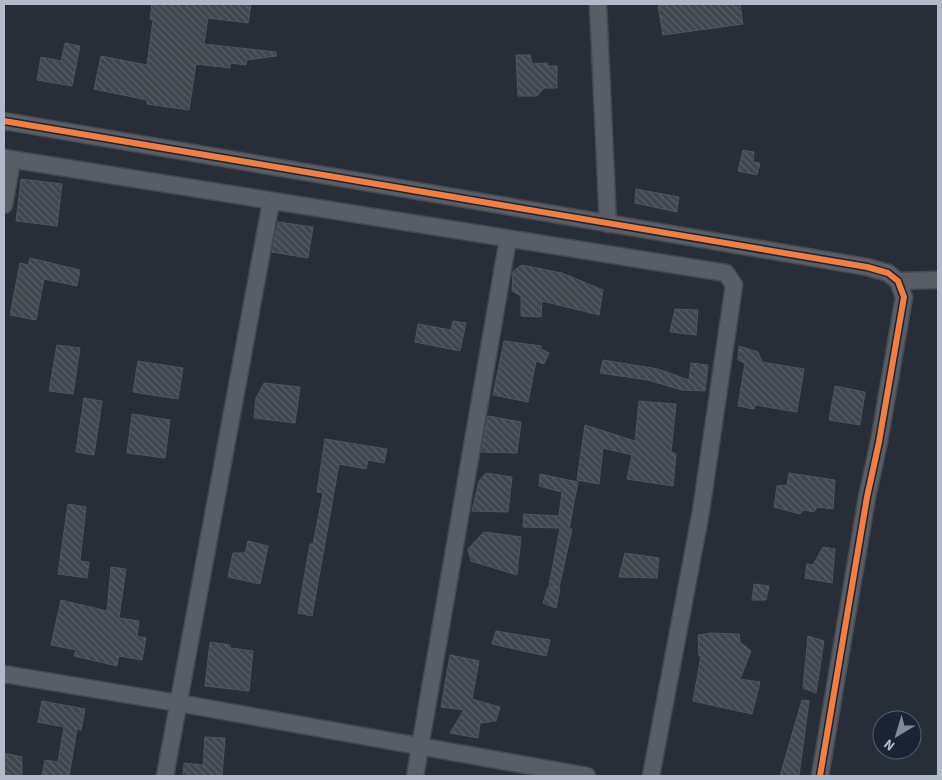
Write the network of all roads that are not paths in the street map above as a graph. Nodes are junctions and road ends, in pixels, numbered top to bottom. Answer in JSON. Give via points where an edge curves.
{"nodes":[{"id":1,"x":598,"y":4,"type":"edge"},
{"id":2,"x":4,"y":121,"type":"edge"},
{"id":3,"x":8,"y":159,"type":"edge"},
{"id":4,"x":271,"y":202,"type":"junction"},
{"id":5,"x":4,"y":205,"type":"edge"},
{"id":6,"x":608,"y":224,"type":"junction"},
{"id":7,"x":508,"y":239,"type":"junction"},
{"id":8,"x":938,"y":280,"type":"edge"},
{"id":9,"x":898,"y":281,"type":"junction"},
{"id":10,"x":4,"y":674,"type":"edge"},
{"id":11,"x":178,"y":703,"type":"junction"},
{"id":12,"x":420,"y":747,"type":"junction"},
{"id":13,"x":165,"y":776,"type":"edge"},
{"id":14,"x":415,"y":776,"type":"edge"},
{"id":15,"x":587,"y":776,"type":"edge"},
{"id":16,"x":651,"y":776,"type":"edge"},
{"id":17,"x":820,"y":776,"type":"edge"}],
"edges":[{"from":1,"to":6,"type":"street"},
{"from":2,"to":6,"type":"street"},
{"from":3,"to":4,"type":"street"},
{"from":3,"to":5,"type":"street"},
{"from":4,"to":7,"type":"street"},
{"from":4,"to":11,"type":"street"},
{"from":6,"to":9,"type":"street","via":[[867,267],[888,272]]},
{"from":7,"to":12,"type":"street"},
{"from":7,"to":16,"type":"street","via":[[726,272],[734,285],[701,511]]},
{"from":8,"to":9,"type":"street"},
{"from":9,"to":17,"type":"street","via":[[904,298]]},
{"from":10,"to":11,"type":"street"},
{"from":11,"to":12,"type":"street"},
{"from":11,"to":13,"type":"street"},
{"from":12,"to":14,"type":"street"},
{"from":12,"to":15,"type":"street"}]}
